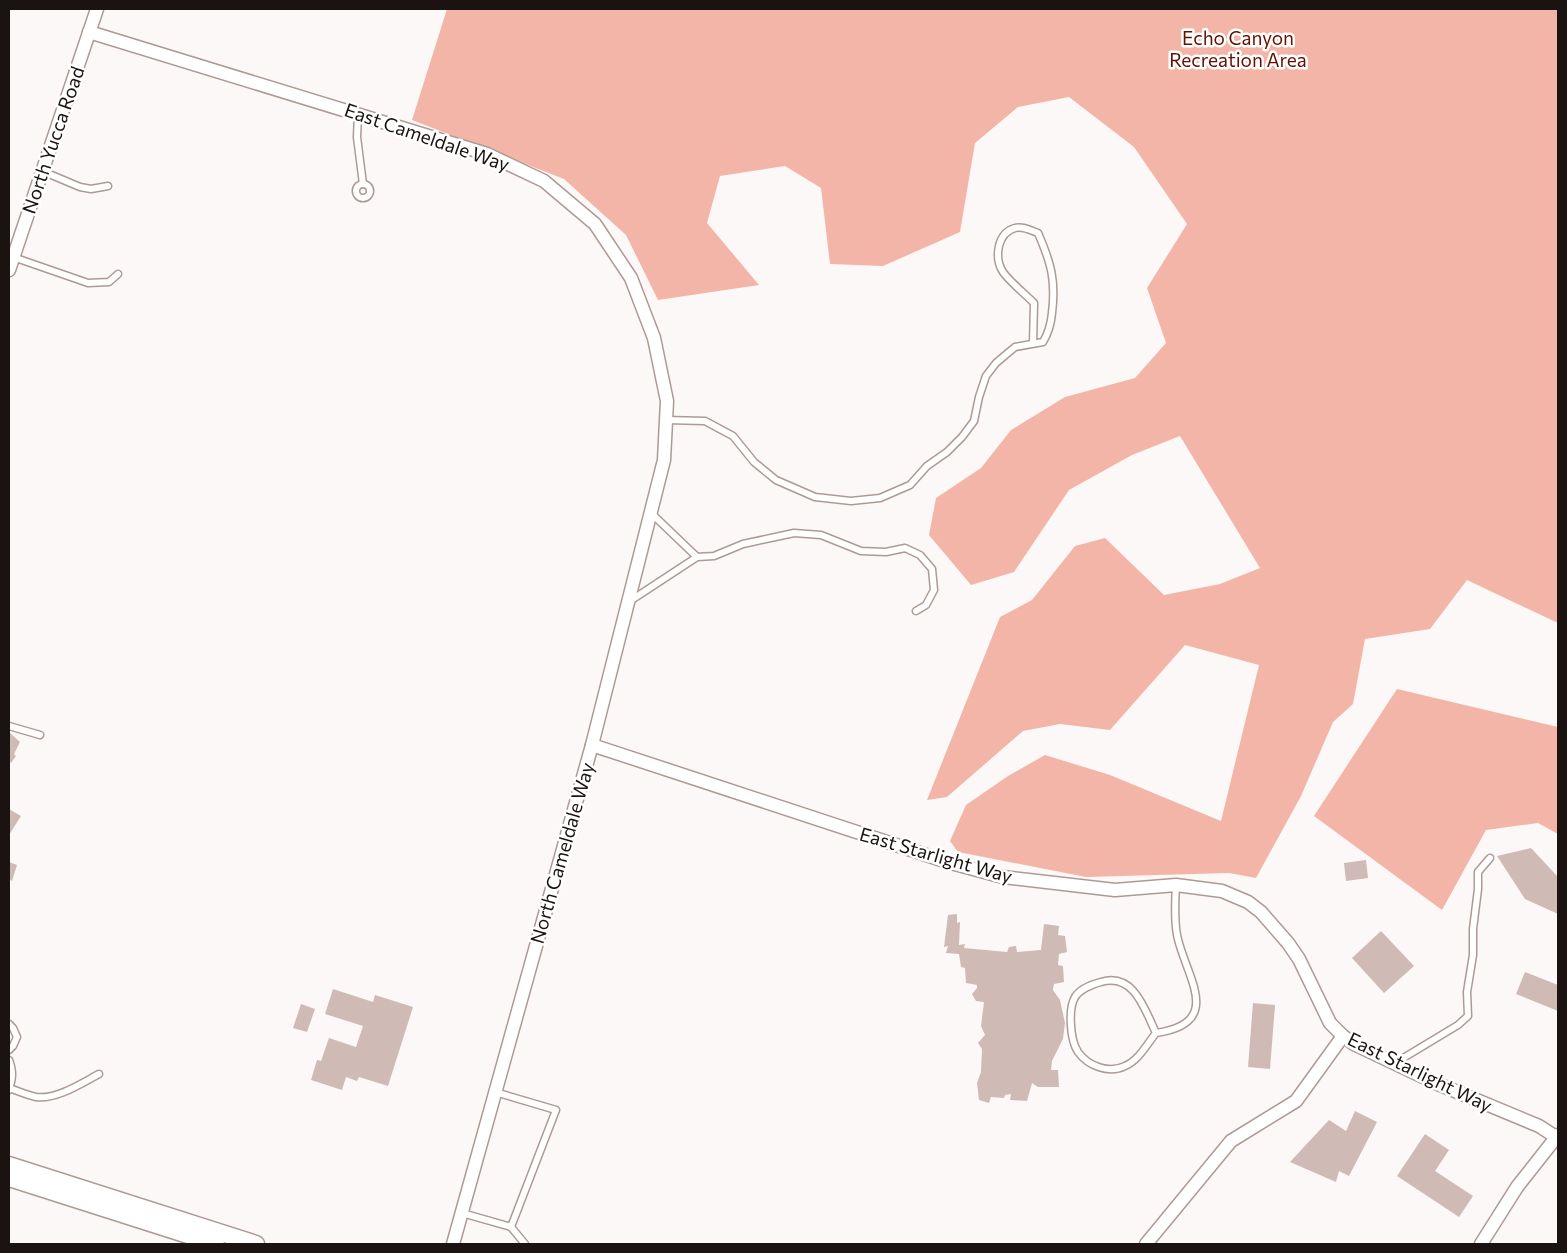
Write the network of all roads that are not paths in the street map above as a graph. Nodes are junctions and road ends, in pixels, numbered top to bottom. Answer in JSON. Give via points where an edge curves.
{"nodes":[{"id":1,"x":97,"y":9,"type":"edge"},
{"id":2,"x":89,"y":32,"type":"junction"},
{"id":3,"x":358,"y":113,"type":"junction"},
{"id":4,"x":42,"y":171,"type":"junction"},
{"id":5,"x":363,"y":184,"type":"dead end"},
{"id":6,"x":108,"y":186,"type":"dead end"},
{"id":7,"x":13,"y":257,"type":"junction"},
{"id":8,"x":9,"y":270,"type":"edge"},
{"id":9,"x":118,"y":274,"type":"dead end"},
{"id":10,"x":1033,"y":344,"type":"junction"},
{"id":11,"x":666,"y":420,"type":"junction"},
{"id":12,"x":664,"y":460,"type":"joint"},
{"id":13,"x":651,"y":513,"type":"junction"},
{"id":14,"x":697,"y":557,"type":"junction"},
{"id":15,"x":629,"y":602,"type":"junction"},
{"id":16,"x":916,"y":611,"type":"dead end"},
{"id":17,"x":9,"y":726,"type":"edge"},
{"id":18,"x":40,"y":735,"type":"dead end"},
{"id":19,"x":592,"y":745,"type":"junction"},
{"id":20,"x":1490,"y":858,"type":"dead end"},
{"id":21,"x":1176,"y":885,"type":"junction"},
{"id":22,"x":9,"y":1024,"type":"edge"},
{"id":23,"x":1156,"y":1033,"type":"junction"},
{"id":24,"x":1342,"y":1036,"type":"junction"},
{"id":25,"x":9,"y":1050,"type":"edge"},
{"id":26,"x":9,"y":1060,"type":"edge"},
{"id":27,"x":1395,"y":1063,"type":"junction"},
{"id":28,"x":99,"y":1074,"type":"dead end"},
{"id":29,"x":9,"y":1089,"type":"edge"},
{"id":30,"x":495,"y":1092,"type":"junction"},
{"id":31,"x":1557,"y":1136,"type":"edge"},
{"id":32,"x":9,"y":1165,"type":"edge"},
{"id":33,"x":9,"y":1178,"type":"edge"},
{"id":34,"x":462,"y":1212,"type":"junction"},
{"id":35,"x":161,"y":1220,"type":"junction"},
{"id":36,"x":511,"y":1227,"type":"junction"},
{"id":37,"x":216,"y":1244,"type":"edge"},
{"id":38,"x":256,"y":1244,"type":"edge"},
{"id":39,"x":453,"y":1244,"type":"edge"},
{"id":40,"x":525,"y":1244,"type":"edge"},
{"id":41,"x":1146,"y":1244,"type":"edge"},
{"id":42,"x":1481,"y":1244,"type":"edge"}],
"edges":[{"from":1,"to":2,"type":"street","name":"North Yucca Road"},
{"from":2,"to":3,"type":"street","name":"East Cameldale Way"},
{"from":2,"to":4,"type":"street","name":"North Yucca Road"},
{"from":3,"to":5,"type":"lane"},
{"from":3,"to":11,"type":"street","name":"East Cameldale Way","via":[[487,154],[544,181],[595,224],[631,278],[654,338],[667,401]]},
{"from":4,"to":6,"type":"lane","via":[[90,189]]},
{"from":4,"to":7,"type":"street","name":"North Yucca Road"},
{"from":7,"to":8,"type":"street","name":"North Yucca Road"},
{"from":7,"to":9,"type":"lane","via":[[88,283],[109,282]]},
{"from":10,"to":10,"type":"lane","via":[[1043,342],[1050,328],[1054,293],[1051,269],[1038,233],[1014,228],[1003,235],[998,248],[999,261],[1003,272],[1034,303]]},
{"from":10,"to":11,"type":"lane","via":[[1015,347],[986,376],[974,421],[962,437],[926,466],[910,485],[880,498],[851,501],[815,498],[776,480],[754,462],[733,436],[705,421]]},
{"from":11,"to":12,"type":"street","name":"East Cameldale Way"},
{"from":12,"to":13,"type":"street","name":"North Cameldale Way"},
{"from":13,"to":14,"type":"lane"},
{"from":13,"to":15,"type":"street","name":"North Cameldale Way"},
{"from":14,"to":15,"type":"lane"},
{"from":14,"to":16,"type":"lane","via":[[714,556],[744,544],[794,534],[820,535],[861,551],[886,552],[905,548],[920,555],[932,569],[934,590],[926,605]]},
{"from":15,"to":19,"type":"street","name":"North Cameldale Way"},
{"from":17,"to":18,"type":"lane"},
{"from":19,"to":21,"type":"street","name":"East Starlight Way","via":[[1003,878],[1115,890]]},
{"from":19,"to":30,"type":"street","name":"North Cameldale Way"},
{"from":20,"to":27,"type":"lane","via":[[1478,872],[1473,955],[1467,992],[1468,1016]]},
{"from":21,"to":23,"type":"lane","via":[[1174,912],[1177,936],[1195,987],[1195,1007],[1190,1020],[1181,1027]]},
{"from":21,"to":24,"type":"street","name":"East Starlight Way","via":[[1222,891],[1248,902],[1261,912],[1299,959],[1330,1023]]},
{"from":22,"to":25,"type":"lane","via":[[16,1037]]},
{"from":23,"to":23,"type":"lane","via":[[1124,1067],[1111,1070],[1099,1067],[1078,1052],[1071,1024],[1072,1006],[1081,990],[1109,980],[1118,981],[1132,988]]},
{"from":24,"to":27,"type":"street","name":"East Starlight Way"},
{"from":24,"to":41,"type":"street","via":[[1296,1101],[1231,1141]]},
{"from":26,"to":29,"type":"lane","via":[[12,1079]]},
{"from":27,"to":31,"type":"street","name":"East Starlight Way"},
{"from":28,"to":29,"type":"lane","via":[[48,1097]]},
{"from":30,"to":34,"type":"street","name":"North Cameldale Way"},
{"from":30,"to":36,"type":"lane","via":[[556,1110]]},
{"from":31,"to":42,"type":"street","via":[[1517,1187]]},
{"from":32,"to":35,"type":"street"},
{"from":33,"to":35,"type":"street"},
{"from":34,"to":36,"type":"lane"},
{"from":34,"to":39,"type":"street","name":"North Cameldale Way"},
{"from":35,"to":37,"type":"street"},
{"from":35,"to":38,"type":"street"},
{"from":36,"to":40,"type":"lane"}]}
